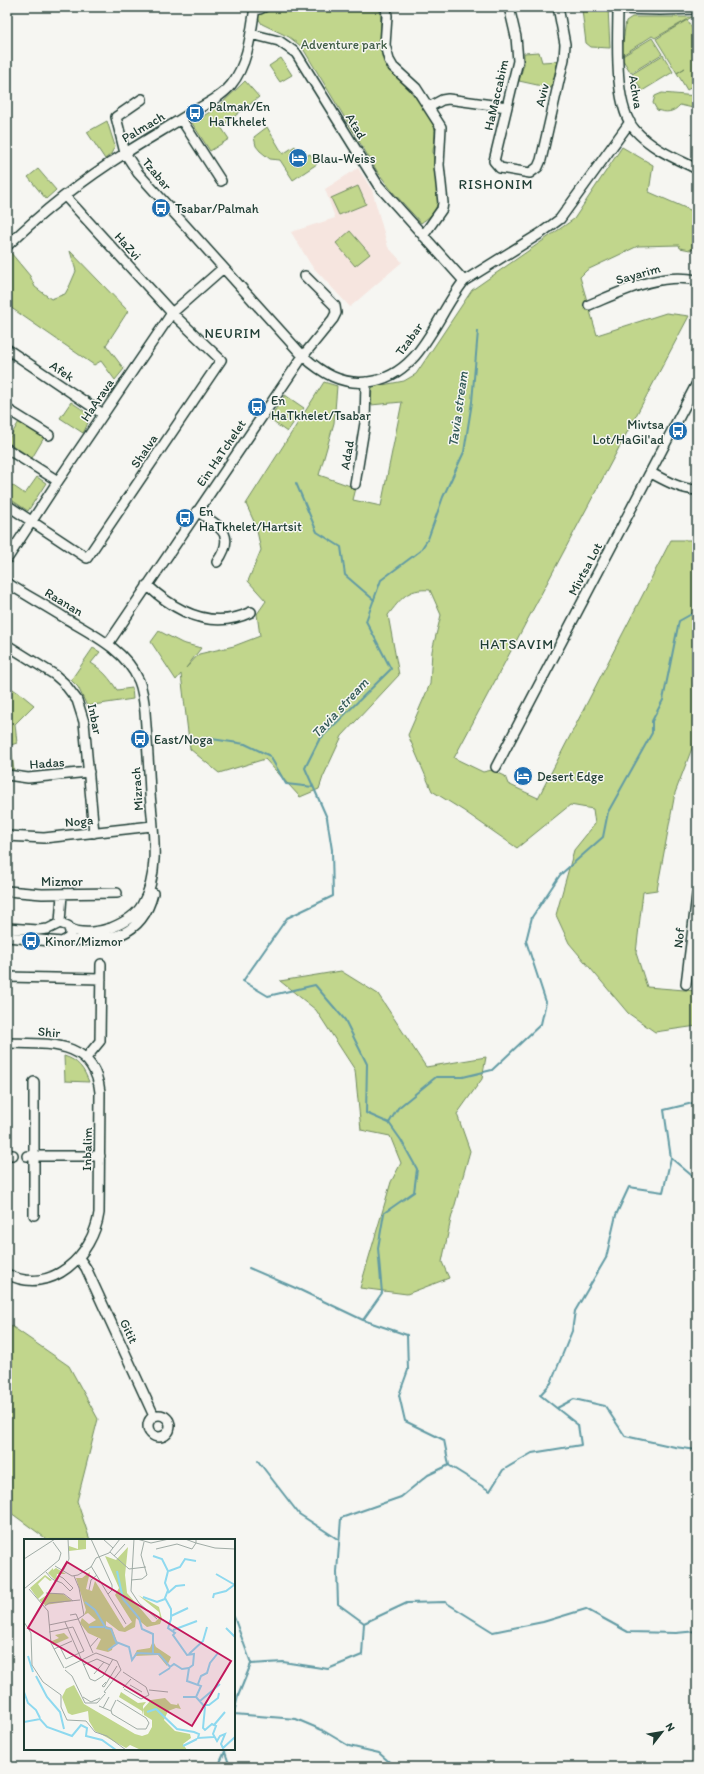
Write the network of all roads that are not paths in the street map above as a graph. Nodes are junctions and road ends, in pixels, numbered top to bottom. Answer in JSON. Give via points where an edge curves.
{"nodes":[{"id":1,"x":264,"y":7,"type":"edge"},
{"id":2,"x":386,"y":7,"type":"edge"},
{"id":3,"x":509,"y":7,"type":"edge"},
{"id":4,"x":558,"y":7,"type":"edge"},
{"id":5,"x":254,"y":8,"type":"edge"},
{"id":6,"x":618,"y":8,"type":"edge"},
{"id":7,"x":697,"y":9,"type":"edge"},
{"id":8,"x":251,"y":34,"type":"junction"},
{"id":9,"x":142,"y":99,"type":"dead end"},
{"id":10,"x":429,"y":107,"type":"junction"},
{"id":11,"x":507,"y":107,"type":"junction"},
{"id":12,"x":181,"y":119,"type":"junction"},
{"id":13,"x":630,"y":122,"type":"junction"},
{"id":14,"x":125,"y":153,"type":"junction"},
{"id":15,"x":697,"y":169,"type":"edge"},
{"id":16,"x":519,"y":172,"type":"joint"},
{"id":17,"x":220,"y":181,"type":"dead end"},
{"id":18,"x":65,"y":196,"type":"junction"},
{"id":19,"x":423,"y":236,"type":"junction"},
{"id":20,"x":7,"y":246,"type":"edge"},
{"id":21,"x":222,"y":269,"type":"junction"},
{"id":22,"x":304,"y":276,"type":"dead end"},
{"id":23,"x":697,"y":280,"type":"edge"},
{"id":24,"x":464,"y":281,"type":"junction"},
{"id":25,"x":589,"y":305,"type":"dead end"},
{"id":26,"x":172,"y":313,"type":"junction"},
{"id":27,"x":7,"y":349,"type":"edge"},
{"id":28,"x":303,"y":356,"type":"junction"},
{"id":29,"x":366,"y":382,"type":"junction"},
{"id":30,"x":697,"y":383,"type":"edge"},
{"id":31,"x":7,"y":409,"type":"edge"},
{"id":32,"x":104,"y":414,"type":"junction"},
{"id":33,"x":49,"y":436,"type":"dead end"},
{"id":34,"x":7,"y":449,"type":"edge"},
{"id":35,"x":651,"y":472,"type":"junction"},
{"id":36,"x":58,"y":481,"type":"junction"},
{"id":37,"x":355,"y":484,"type":"dead end"},
{"id":38,"x":697,"y":490,"type":"edge"},
{"id":39,"x":7,"y":505,"type":"edge"},
{"id":40,"x":197,"y":511,"type":"junction"},
{"id":41,"x":31,"y":521,"type":"junction"},
{"id":42,"x":7,"y":559,"type":"edge"},
{"id":43,"x":217,"y":562,"type":"dead end"},
{"id":44,"x":7,"y":583,"type":"edge"},
{"id":45,"x":147,"y":585,"type":"junction"},
{"id":46,"x":251,"y":612,"type":"dead end"},
{"id":47,"x":108,"y":644,"type":"junction"},
{"id":48,"x":7,"y":645,"type":"edge"},
{"id":49,"x":496,"y":767,"type":"dead end"},
{"id":50,"x":89,"y":772,"type":"junction"},
{"id":51,"x":7,"y":775,"type":"edge"},
{"id":52,"x":152,"y":826,"type":"junction"},
{"id":53,"x":94,"y":833,"type":"junction"},
{"id":54,"x":7,"y":836,"type":"edge"},
{"id":55,"x":7,"y":892,"type":"edge"},
{"id":56,"x":117,"y":893,"type":"dead end"},
{"id":57,"x":62,"y":894,"type":"junction"},
{"id":58,"x":697,"y":895,"type":"edge"},
{"id":59,"x":57,"y":924,"type":"junction"},
{"id":60,"x":7,"y":928,"type":"edge"},
{"id":61,"x":69,"y":928,"type":"junction"},
{"id":62,"x":7,"y":937,"type":"edge"},
{"id":63,"x":68,"y":940,"type":"junction"},
{"id":64,"x":56,"y":941,"type":"junction"},
{"id":65,"x":101,"y":964,"type":"dead end"},
{"id":66,"x":7,"y":977,"type":"edge"},
{"id":67,"x":101,"y":979,"type":"junction"},
{"id":68,"x":686,"y":984,"type":"dead end"},
{"id":69,"x":7,"y":1043,"type":"edge"},
{"id":70,"x":86,"y":1058,"type":"junction"},
{"id":71,"x":34,"y":1082,"type":"dead end"},
{"id":72,"x":31,"y":1156,"type":"junction"},
{"id":73,"x":100,"y":1156,"type":"junction"},
{"id":74,"x":34,"y":1215,"type":"dead end"},
{"id":75,"x":79,"y":1258,"type":"junction"},
{"id":76,"x":7,"y":1274,"type":"edge"},
{"id":77,"x":154,"y":1416,"type":"dead end"}],
"edges":[{"from":1,"to":5,"type":"street"},
{"from":2,"to":10,"type":"street","via":[[385,45],[389,60],[416,88]]},
{"from":3,"to":11,"type":"street","name":"HaMaccabim","via":[[518,61]]},
{"from":4,"to":16,"type":"street","name":"Aviv","via":[[566,44],[541,160],[534,171]]},
{"from":5,"to":8,"type":"street","name":"Palmach"},
{"from":6,"to":7,"type":"street"},
{"from":6,"to":13,"type":"street","name":"Achva","via":[[620,88],[622,102]]},
{"from":8,"to":12,"type":"street","name":"Palmach","via":[[241,68],[231,86]]},
{"from":8,"to":19,"type":"street","name":"Atad","via":[[279,41],[296,53],[367,169]]},
{"from":9,"to":14,"type":"street","name":"Tzabar","via":[[116,117]]},
{"from":10,"to":11,"type":"street","via":[[448,99]]},
{"from":10,"to":19,"type":"street","via":[[441,127],[439,165],[443,203]]},
{"from":11,"to":16,"type":"street","name":"HaMaccabim","via":[[494,161],[500,168]]},
{"from":12,"to":14,"type":"street","name":"Palmach"},
{"from":12,"to":17,"type":"street"},
{"from":13,"to":15,"type":"street","name":"Achva","via":[[655,148]]},
{"from":13,"to":24,"type":"street","name":"Tzabar","via":[[560,219]]},
{"from":14,"to":18,"type":"street","name":"Palmach"},
{"from":14,"to":21,"type":"street","name":"Tzabar","via":[[138,173]]},
{"from":18,"to":20,"type":"street","name":"Palmach"},
{"from":18,"to":26,"type":"street","name":"HaZvi"},
{"from":19,"to":24,"type":"street","name":"Atad"},
{"from":21,"to":26,"type":"street","name":"HaArava"},
{"from":21,"to":28,"type":"street","name":"Tzabar"},
{"from":22,"to":28,"type":"street","name":"Ein HaTchelet","via":[[335,306],[336,313]]},
{"from":23,"to":25,"type":"street","name":"Sayarim","via":[[681,277],[664,278]]},
{"from":24,"to":29,"type":"street","name":"Tzabar","via":[[408,365],[389,377]]},
{"from":26,"to":32,"type":"street","name":"HaArava"},
{"from":26,"to":41,"type":"street","name":"Shalva","via":[[221,360],[217,367],[87,558]]},
{"from":27,"to":32,"type":"street","name":"Afek"},
{"from":28,"to":29,"type":"street","name":"Tzabar","via":[[338,380]]},
{"from":28,"to":40,"type":"street","name":"Ein HaTchelet"},
{"from":29,"to":37,"type":"street","name":"Adad","via":[[365,424]]},
{"from":30,"to":35,"type":"street","name":"Mivtsa Lot"},
{"from":31,"to":33,"type":"street"},
{"from":32,"to":36,"type":"street","name":"HaArava"},
{"from":34,"to":36,"type":"street"},
{"from":35,"to":38,"type":"street","via":[[686,490]]},
{"from":35,"to":49,"type":"street","name":"Mivtsa Lot"},
{"from":36,"to":41,"type":"street","name":"HaArava"},
{"from":39,"to":41,"type":"street"},
{"from":40,"to":43,"type":"street","via":[[225,534],[226,549]]},
{"from":40,"to":45,"type":"street","name":"Ein HaTchelet"},
{"from":41,"to":42,"type":"street","name":"HaArava"},
{"from":44,"to":47,"type":"street","name":"Raanan"},
{"from":45,"to":46,"type":"street","via":[[171,605],[200,617],[232,619]]},
{"from":45,"to":47,"type":"street","name":"Ein HaTchelet"},
{"from":47,"to":52,"type":"street","name":"Mizrach","via":[[133,671],[143,695]]},
{"from":48,"to":50,"type":"street","name":"Inbar","via":[[55,675],[77,700],[84,722]]},
{"from":50,"to":51,"type":"street","name":"Hadas","via":[[28,778]]},
{"from":50,"to":53,"type":"street","name":"Inbar"},
{"from":52,"to":53,"type":"street","name":"Noga"},
{"from":52,"to":61,"type":"street","name":"Mizrach","via":[[150,885],[137,912],[122,923],[107,929],[87,932]]},
{"from":52,"to":63,"type":"street","name":"Mizrach","via":[[155,883],[143,918],[127,931],[110,938],[99,941]]},
{"from":53,"to":54,"type":"street","name":"Noga","via":[[44,838]]},
{"from":55,"to":57,"type":"street","name":"Mizmor"},
{"from":56,"to":57,"type":"street","name":"Mizmor"},
{"from":57,"to":59,"type":"street"},
{"from":58,"to":68,"type":"street","name":"Nof"},
{"from":59,"to":60,"type":"street","via":[[38,930]]},
{"from":59,"to":61,"type":"street","via":[[66,924]]},
{"from":59,"to":64,"type":"street","via":[[52,934]]},
{"from":61,"to":63,"type":"street"},
{"from":62,"to":64,"type":"street"},
{"from":63,"to":64,"type":"street"},
{"from":65,"to":67,"type":"street"},
{"from":66,"to":67,"type":"street"},
{"from":67,"to":70,"type":"street","via":[[100,1040]]},
{"from":69,"to":70,"type":"street","name":"Shir","via":[[62,1046]]},
{"from":70,"to":73,"type":"street","name":"Inbalim","via":[[99,1080]]},
{"from":71,"to":72,"type":"street"},
{"from":72,"to":73,"type":"street"},
{"from":72,"to":74,"type":"street"},
{"from":73,"to":75,"type":"street","name":"Inbalim","via":[[98,1222]]},
{"from":75,"to":76,"type":"street","name":"Inbalim","via":[[62,1271],[44,1279],[27,1280]]},
{"from":75,"to":77,"type":"street","name":"Gitit","via":[[86,1268]]}]}
